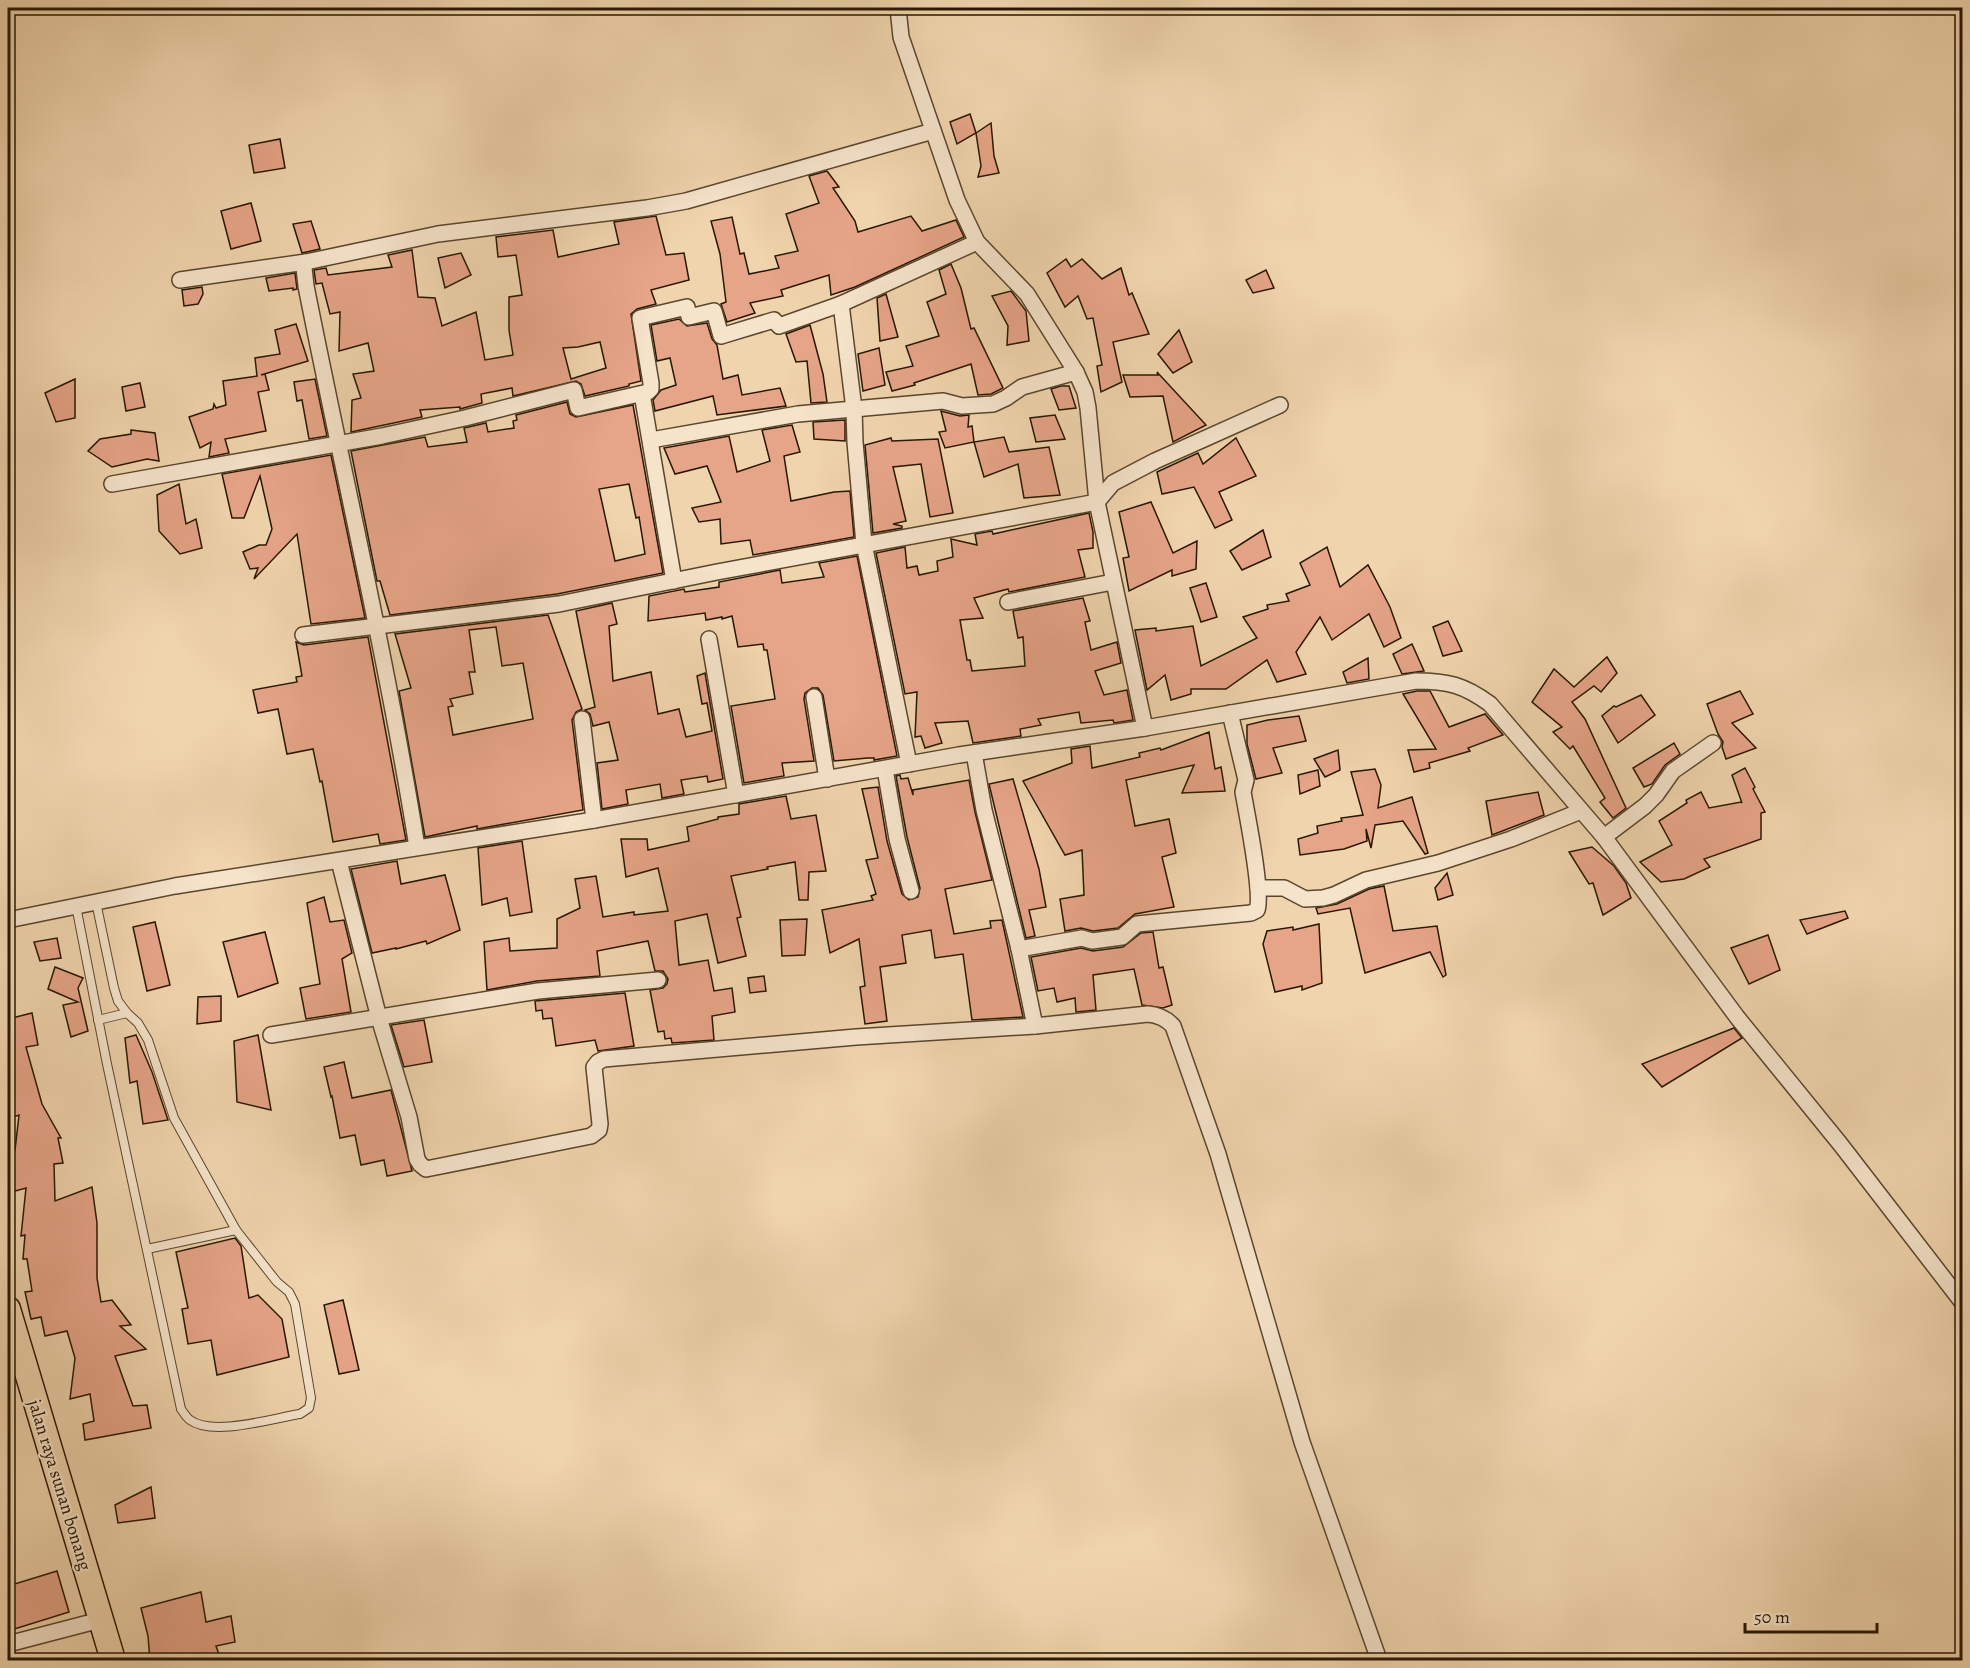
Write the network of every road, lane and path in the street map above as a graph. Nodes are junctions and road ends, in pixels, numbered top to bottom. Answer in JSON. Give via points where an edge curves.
{"nodes":[{"id":1,"x":898,"y":8,"type":"edge"},
{"id":2,"x":933,"y":131,"type":"junction"},
{"id":3,"x":977,"y":242,"type":"junction"},
{"id":4,"x":306,"y":262,"type":"junction"},
{"id":5,"x":180,"y":280,"type":"dead end"},
{"id":6,"x":841,"y":304,"type":"junction"},
{"id":7,"x":1076,"y":372,"type":"junction"},
{"id":8,"x":642,"y":394,"type":"junction"},
{"id":9,"x":1280,"y":405,"type":"dead end"},
{"id":10,"x":854,"y":409,"type":"junction"},
{"id":11,"x":651,"y":440,"type":"junction"},
{"id":12,"x":337,"y":444,"type":"junction"},
{"id":13,"x":112,"y":484,"type":"dead end"},
{"id":14,"x":1097,"y":502,"type":"junction"},
{"id":15,"x":864,"y":544,"type":"junction"},
{"id":16,"x":674,"y":581,"type":"junction"},
{"id":17,"x":1113,"y":582,"type":"junction"},
{"id":18,"x":1008,"y":602,"type":"dead end"},
{"id":19,"x":377,"y":627,"type":"junction"},
{"id":20,"x":303,"y":634,"type":"dead end"},
{"id":21,"x":709,"y":639,"type":"dead end"},
{"id":22,"x":814,"y":698,"type":"dead end"},
{"id":23,"x":1230,"y":713,"type":"junction"},
{"id":24,"x":582,"y":719,"type":"dead end"},
{"id":25,"x":1145,"y":728,"type":"junction"},
{"id":26,"x":1713,"y":743,"type":"dead end"},
{"id":27,"x":974,"y":753,"type":"junction"},
{"id":28,"x":909,"y":764,"type":"junction"},
{"id":29,"x":885,"y":769,"type":"junction"},
{"id":30,"x":827,"y":779,"type":"junction"},
{"id":31,"x":736,"y":795,"type":"junction"},
{"id":32,"x":1581,"y":811,"type":"junction"},
{"id":33,"x":594,"y":820,"type":"junction"},
{"id":34,"x":1604,"y":837,"type":"junction"},
{"id":35,"x":417,"y":847,"type":"junction"},
{"id":36,"x":339,"y":861,"type":"junction"},
{"id":37,"x":1258,"y":888,"type":"junction"},
{"id":38,"x":911,"y":891,"type":"dead end"},
{"id":39,"x":96,"y":902,"type":"junction"},
{"id":40,"x":76,"y":906,"type":"junction"},
{"id":41,"x":8,"y":920,"type":"edge"},
{"id":42,"x":1019,"y":950,"type":"junction"},
{"id":43,"x":657,"y":980,"type":"dead end"},
{"id":44,"x":127,"y":1013,"type":"junction"},
{"id":45,"x":379,"y":1018,"type":"junction"},
{"id":46,"x":98,"y":1020,"type":"junction"},
{"id":47,"x":1035,"y":1026,"type":"junction"},
{"id":48,"x":271,"y":1035,"type":"dead end"},
{"id":49,"x":236,"y":1230,"type":"junction"},
{"id":50,"x":147,"y":1249,"type":"junction"},
{"id":51,"x":1962,"y":1302,"type":"edge"},
{"id":52,"x":8,"y":1309,"type":"edge"},
{"id":53,"x":100,"y":1620,"type":"junction"},
{"id":54,"x":8,"y":1644,"type":"edge"},
{"id":55,"x":113,"y":1660,"type":"edge"},
{"id":56,"x":1379,"y":1660,"type":"edge"}],
"edges":[{"from":1,"to":2,"type":"street","via":[[901,37]]},
{"from":2,"to":3,"type":"street","via":[[957,200]]},
{"from":2,"to":4,"type":"street","via":[[686,201],[438,234]]},
{"from":3,"to":6,"type":"street"},
{"from":3,"to":7,"type":"street","via":[[1027,294]]},
{"from":4,"to":5,"type":"street"},
{"from":4,"to":12,"type":"street","via":[[306,286]]},
{"from":6,"to":8,"type":"street","via":[[779,326],[774,320],[721,336],[714,311],[689,317],[687,308],[640,318],[651,382],[651,389]]},
{"from":6,"to":10,"type":"street"},
{"from":7,"to":10,"type":"street","via":[[1022,387],[999,401],[977,406],[943,401]]},
{"from":7,"to":14,"type":"street","via":[[1088,408]]},
{"from":8,"to":11,"type":"street"},
{"from":8,"to":12,"type":"street","via":[[578,408],[574,390],[465,418]]},
{"from":9,"to":14,"type":"street","via":[[1113,483]]},
{"from":10,"to":11,"type":"street","via":[[798,414]]},
{"from":10,"to":15,"type":"street"},
{"from":11,"to":16,"type":"street"},
{"from":12,"to":13,"type":"street"},
{"from":12,"to":19,"type":"street"},
{"from":14,"to":15,"type":"street"},
{"from":14,"to":17,"type":"street"},
{"from":15,"to":16,"type":"street"},
{"from":15,"to":28,"type":"street"},
{"from":16,"to":19,"type":"street","via":[[559,604]]},
{"from":17,"to":18,"type":"street"},
{"from":17,"to":25,"type":"street"},
{"from":19,"to":20,"type":"street"},
{"from":19,"to":35,"type":"street"},
{"from":21,"to":31,"type":"street"},
{"from":22,"to":30,"type":"street"},
{"from":23,"to":25,"type":"street"},
{"from":23,"to":32,"type":"street","via":[[1416,681],[1455,684],[1490,704]]},
{"from":23,"to":37,"type":"street","via":[[1246,780],[1243,792]]},
{"from":24,"to":33,"type":"street"},
{"from":25,"to":27,"type":"street"},
{"from":26,"to":34,"type":"street","via":[[1673,771],[1645,806]]},
{"from":27,"to":28,"type":"street"},
{"from":27,"to":42,"type":"street"},
{"from":28,"to":29,"type":"street"},
{"from":29,"to":30,"type":"street"},
{"from":29,"to":38,"type":"street"},
{"from":30,"to":31,"type":"street"},
{"from":31,"to":33,"type":"street"},
{"from":32,"to":34,"type":"street"},
{"from":32,"to":37,"type":"street","via":[[1438,863],[1366,880],[1323,898],[1305,899],[1284,888]]},
{"from":33,"to":35,"type":"street"},
{"from":34,"to":51,"type":"street","via":[[1737,1017]]},
{"from":35,"to":36,"type":"street"},
{"from":36,"to":39,"type":"street"},
{"from":36,"to":45,"type":"street"},
{"from":37,"to":42,"type":"street","via":[[1259,905],[1251,913],[1137,924],[1122,937],[1092,941],[1082,938]]},
{"from":39,"to":40,"type":"street"},
{"from":39,"to":44,"type":"lane","via":[[114,988]]},
{"from":40,"to":41,"type":"street"},
{"from":40,"to":46,"type":"lane"},
{"from":42,"to":47,"type":"street"},
{"from":43,"to":45,"type":"street","via":[[538,992]]},
{"from":44,"to":46,"type":"lane"},
{"from":44,"to":49,"type":"lane","via":[[148,1040],[174,1118]]},
{"from":45,"to":47,"type":"street","via":[[409,1118],[417,1160],[426,1168],[596,1133],[600,1124],[594,1067],[604,1059],[856,1036]]},
{"from":45,"to":48,"type":"street"},
{"from":46,"to":50,"type":"lane"},
{"from":47,"to":56,"type":"street","via":[[1148,1014],[1173,1026],[1218,1154],[1302,1442]]},
{"from":49,"to":50,"type":"lane"},
{"from":49,"to":50,"type":"lane","via":[[295,1304],[311,1398],[309,1408],[300,1414],[224,1427],[196,1424],[188,1419],[181,1409]]},
{"from":52,"to":53,"type":"main road","name":"jalan raya sunan bonang"},
{"from":53,"to":54,"type":"street"},
{"from":53,"to":55,"type":"main road","name":"jalan raya sunan bonang"}]}
